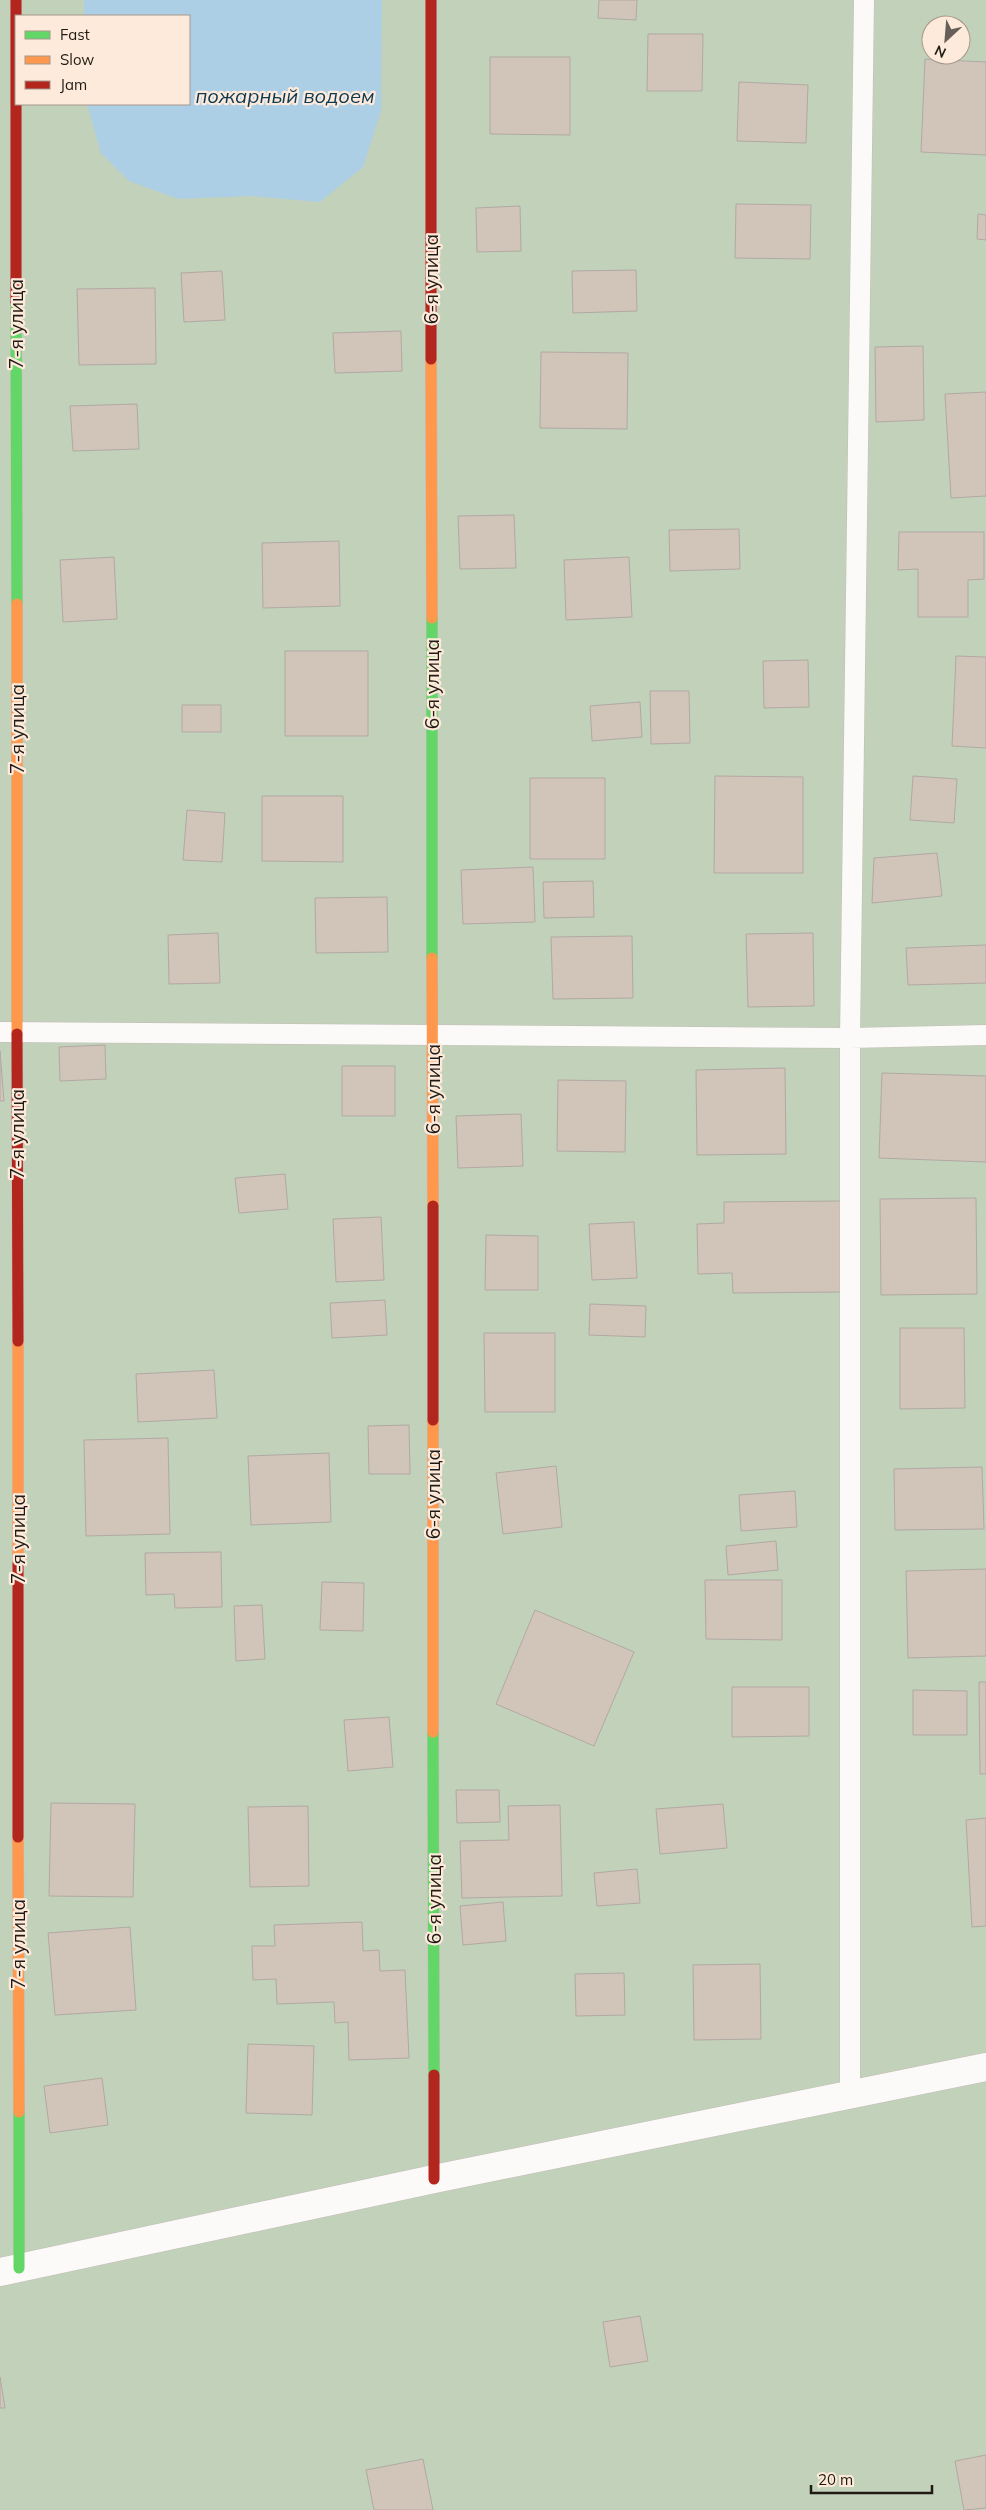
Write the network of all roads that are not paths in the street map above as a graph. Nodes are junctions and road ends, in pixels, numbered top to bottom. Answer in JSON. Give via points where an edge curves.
{"nodes":[{"id":1,"x":16,"y":0,"type":"edge"},
{"id":2,"x":431,"y":0,"type":"edge"},
{"id":3,"x":864,"y":0,"type":"edge"},
{"id":4,"x":16,"y":15,"type":"edge"},
{"id":5,"x":15,"y":105,"type":"edge"},
{"id":6,"x":9,"y":1032,"type":"edge"},
{"id":7,"x":432,"y":1035,"type":"junction"},
{"id":8,"x":986,"y":1035,"type":"edge"},
{"id":9,"x":850,"y":1038,"type":"junction"},
{"id":10,"x":986,"y":2067,"type":"edge"},
{"id":11,"x":850,"y":2095,"type":"junction"},
{"id":12,"x":434,"y":2179,"type":"junction"},
{"id":13,"x":9,"y":2270,"type":"edge"}],
"edges":[{"from":1,"to":4,"type":"street","name":"7-я улица"},
{"from":2,"to":7,"type":"street","name":"6-я улица"},
{"from":3,"to":9,"type":"lane"},
{"from":5,"to":6,"type":"street","name":"7-я улица"},
{"from":6,"to":7,"type":"lane"},
{"from":6,"to":13,"type":"street","name":"7-я улица"},
{"from":7,"to":9,"type":"lane"},
{"from":7,"to":12,"type":"street","name":"6-я улица"},
{"from":8,"to":9,"type":"lane"},
{"from":9,"to":11,"type":"lane"},
{"from":10,"to":11,"type":"street"},
{"from":11,"to":12,"type":"street"},
{"from":12,"to":13,"type":"street"}]}
